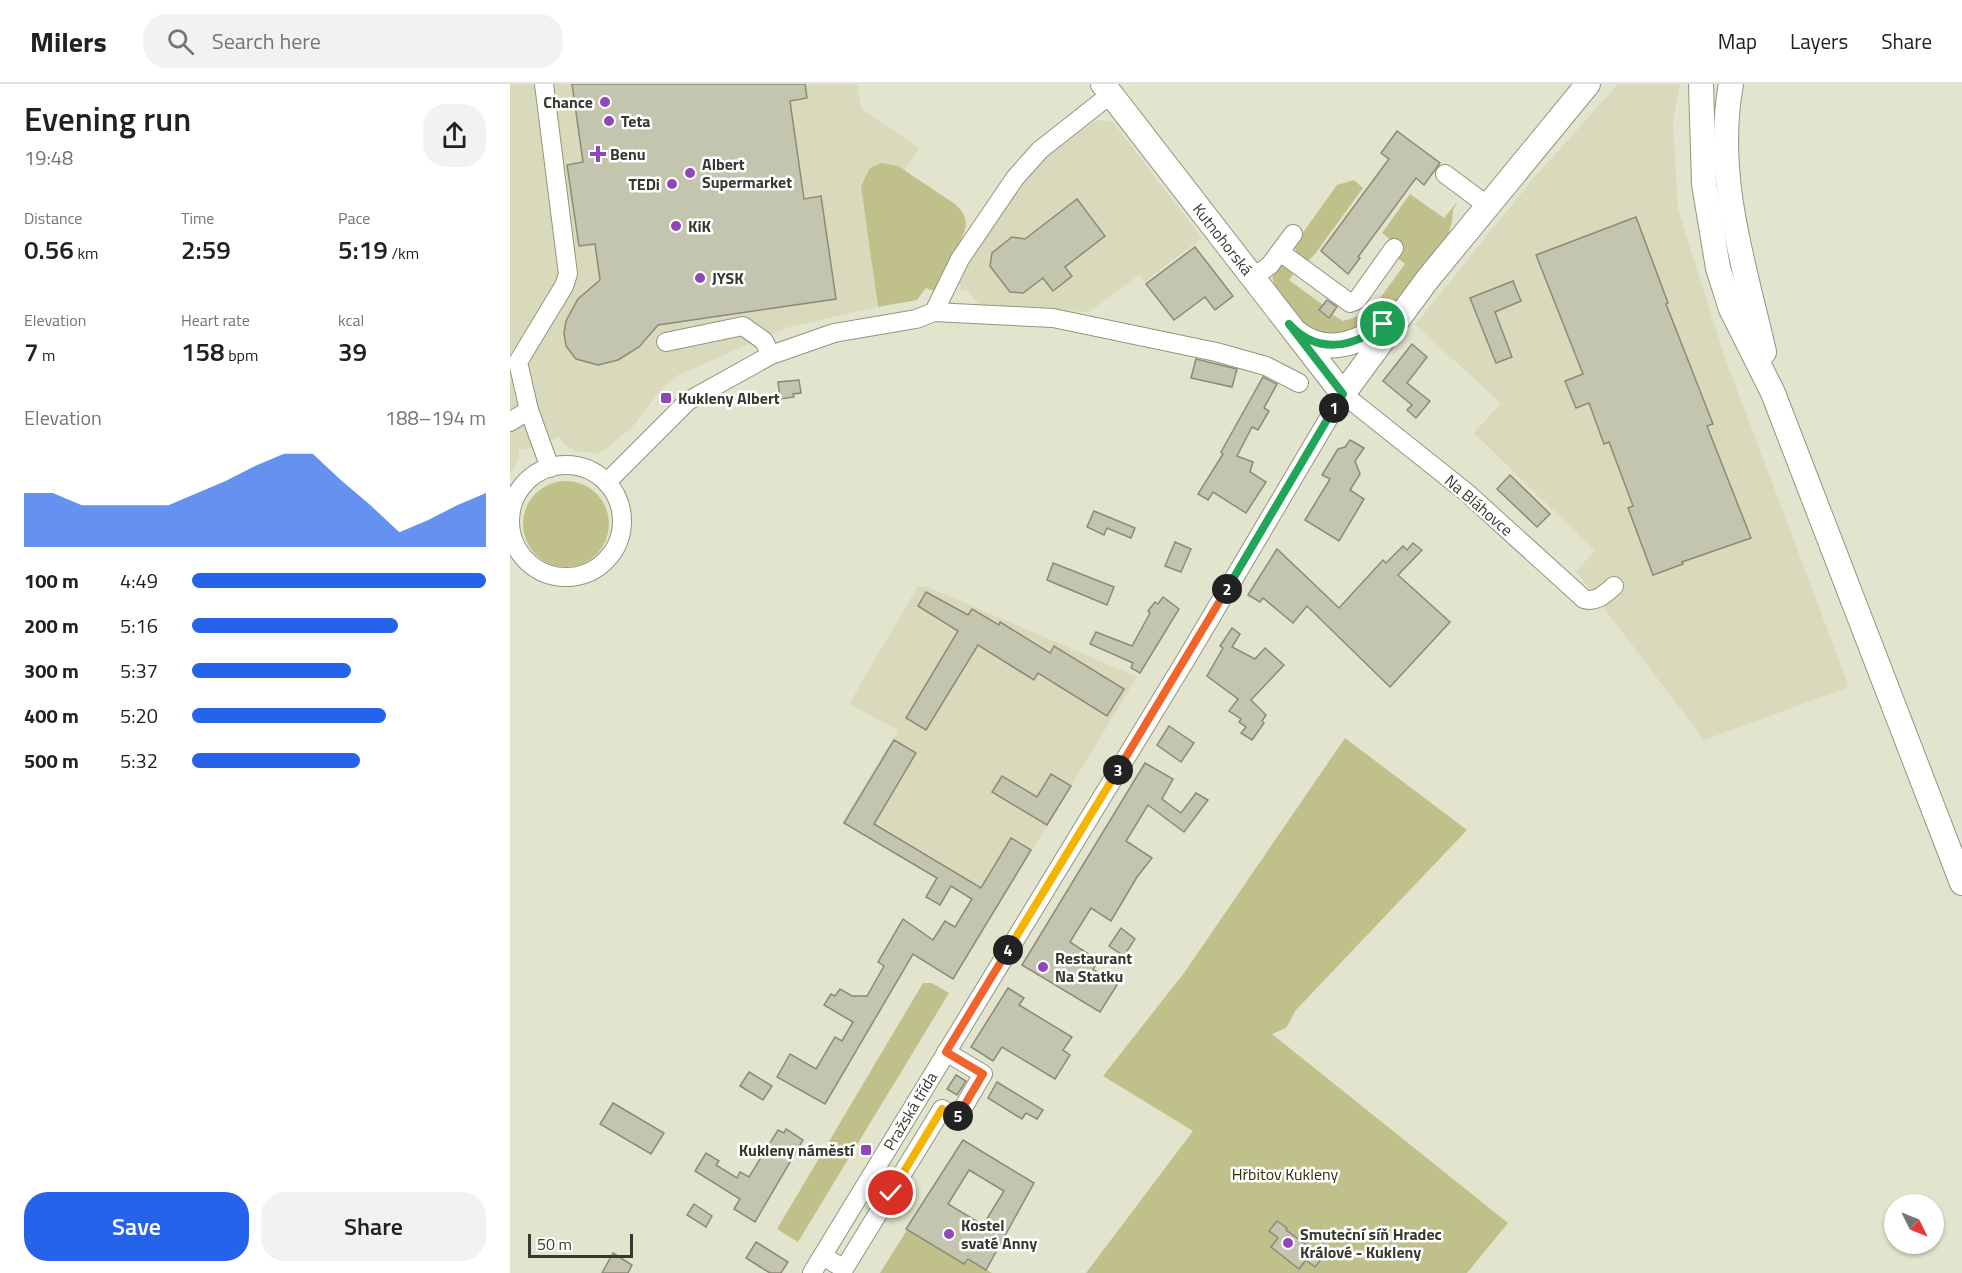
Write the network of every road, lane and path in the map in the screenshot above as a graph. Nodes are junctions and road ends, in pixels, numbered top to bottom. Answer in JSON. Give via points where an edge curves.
{"nodes":[{"id":1,"x":544,"y":84,"type":"edge"},
{"id":2,"x":1701,"y":84,"type":"edge"},
{"id":3,"x":1722,"y":84,"type":"edge"},
{"id":4,"x":1731,"y":84,"type":"edge"},
{"id":5,"x":1586,"y":87,"type":"edge"},
{"id":6,"x":1107,"y":89,"type":"edge"},
{"id":7,"x":1726,"y":110,"type":"junction"},
{"id":8,"x":1445,"y":174,"type":"dead end"},
{"id":9,"x":1488,"y":206,"type":"junction"},
{"id":10,"x":1293,"y":234,"type":"dead end"},
{"id":11,"x":1394,"y":248,"type":"dead end"},
{"id":12,"x":1280,"y":252,"type":"junction"},
{"id":13,"x":1253,"y":278,"type":"junction"},
{"id":14,"x":1427,"y":280,"type":"junction"},
{"id":15,"x":933,"y":312,"type":"junction"},
{"id":16,"x":1289,"y":324,"type":"junction"},
{"id":17,"x":666,"y":342,"type":"dead end"},
{"id":18,"x":771,"y":355,"type":"junction"},
{"id":19,"x":514,"y":367,"type":"edge"},
{"id":20,"x":1299,"y":383,"type":"dead end"},
{"id":21,"x":1773,"y":393,"type":"junction"},
{"id":22,"x":1343,"y":394,"type":"junction"},
{"id":23,"x":529,"y":410,"type":"junction"},
{"id":24,"x":510,"y":422,"type":"edge"},
{"id":25,"x":550,"y":468,"type":"junction"},
{"id":26,"x":607,"y":482,"type":"junction"},
{"id":27,"x":511,"y":510,"type":"edge"},
{"id":28,"x":1614,"y":586,"type":"dead end"},
{"id":29,"x":1962,"y":883,"type":"edge"},
{"id":30,"x":946,"y":1052,"type":"junction"},
{"id":31,"x":823,"y":1256,"type":"junction"},
{"id":32,"x":812,"y":1273,"type":"edge"}],
"edges":[{"from":1,"to":19,"type":"street","via":[[568,274]]},
{"from":2,"to":21,"type":"main road","via":[[1704,184],[1718,268],[1731,309]]},
{"from":3,"to":7,"type":"main road"},
{"from":4,"to":7,"type":"main road"},
{"from":5,"to":9,"type":"main road"},
{"from":6,"to":13,"type":"main road","name":"Kutnohorská"},
{"from":6,"to":15,"type":"street","via":[[1015,178],[960,259]]},
{"from":7,"to":21,"type":"main road","via":[[1725,143],[1736,236]]},
{"from":8,"to":9,"type":"street"},
{"from":9,"to":14,"type":"main road"},
{"from":10,"to":12,"type":"street"},
{"from":11,"to":12,"type":"street","via":[[1357,300],[1350,303]]},
{"from":12,"to":13,"type":"street"},
{"from":13,"to":16,"type":"main road","name":"Kutnohorská"},
{"from":14,"to":16,"type":"main road","via":[[1383,324],[1354,342],[1336,346],[1317,344]]},
{"from":14,"to":22,"type":"main road"},
{"from":15,"to":18,"type":"street","via":[[916,319],[834,333]]},
{"from":15,"to":20,"type":"street","via":[[1053,318],[1216,352],[1266,366]]},
{"from":16,"to":22,"type":"main road","name":"Kutnohorská"},
{"from":17,"to":18,"type":"street","via":[[743,326],[764,341]]},
{"from":18,"to":26,"type":"street","via":[[688,401]]},
{"from":19,"to":23,"type":"street"},
{"from":21,"to":29,"type":"main road"},
{"from":22,"to":28,"type":"street","name":"Na Bláhovce","via":[[1466,492],[1584,599],[1599,598]]},
{"from":22,"to":30,"type":"street","name":"Pražská třída"},
{"from":23,"to":24,"type":"street"},
{"from":23,"to":25,"type":"street"},
{"from":25,"to":26,"type":"street","via":[[580,467]]},
{"from":25,"to":27,"type":"street","via":[[525,484]]},
{"from":26,"to":27,"type":"street","via":[[622,514],[616,548],[605,562],[573,577],[539,570],[525,560],[511,528]]},
{"from":30,"to":31,"type":"street","name":"Pražská třída"},
{"from":30,"to":31,"type":"street","via":[[983,1074],[957,1118],[942,1109],[844,1269]]},
{"from":31,"to":32,"type":"street","name":"Pražská třída"}]}
